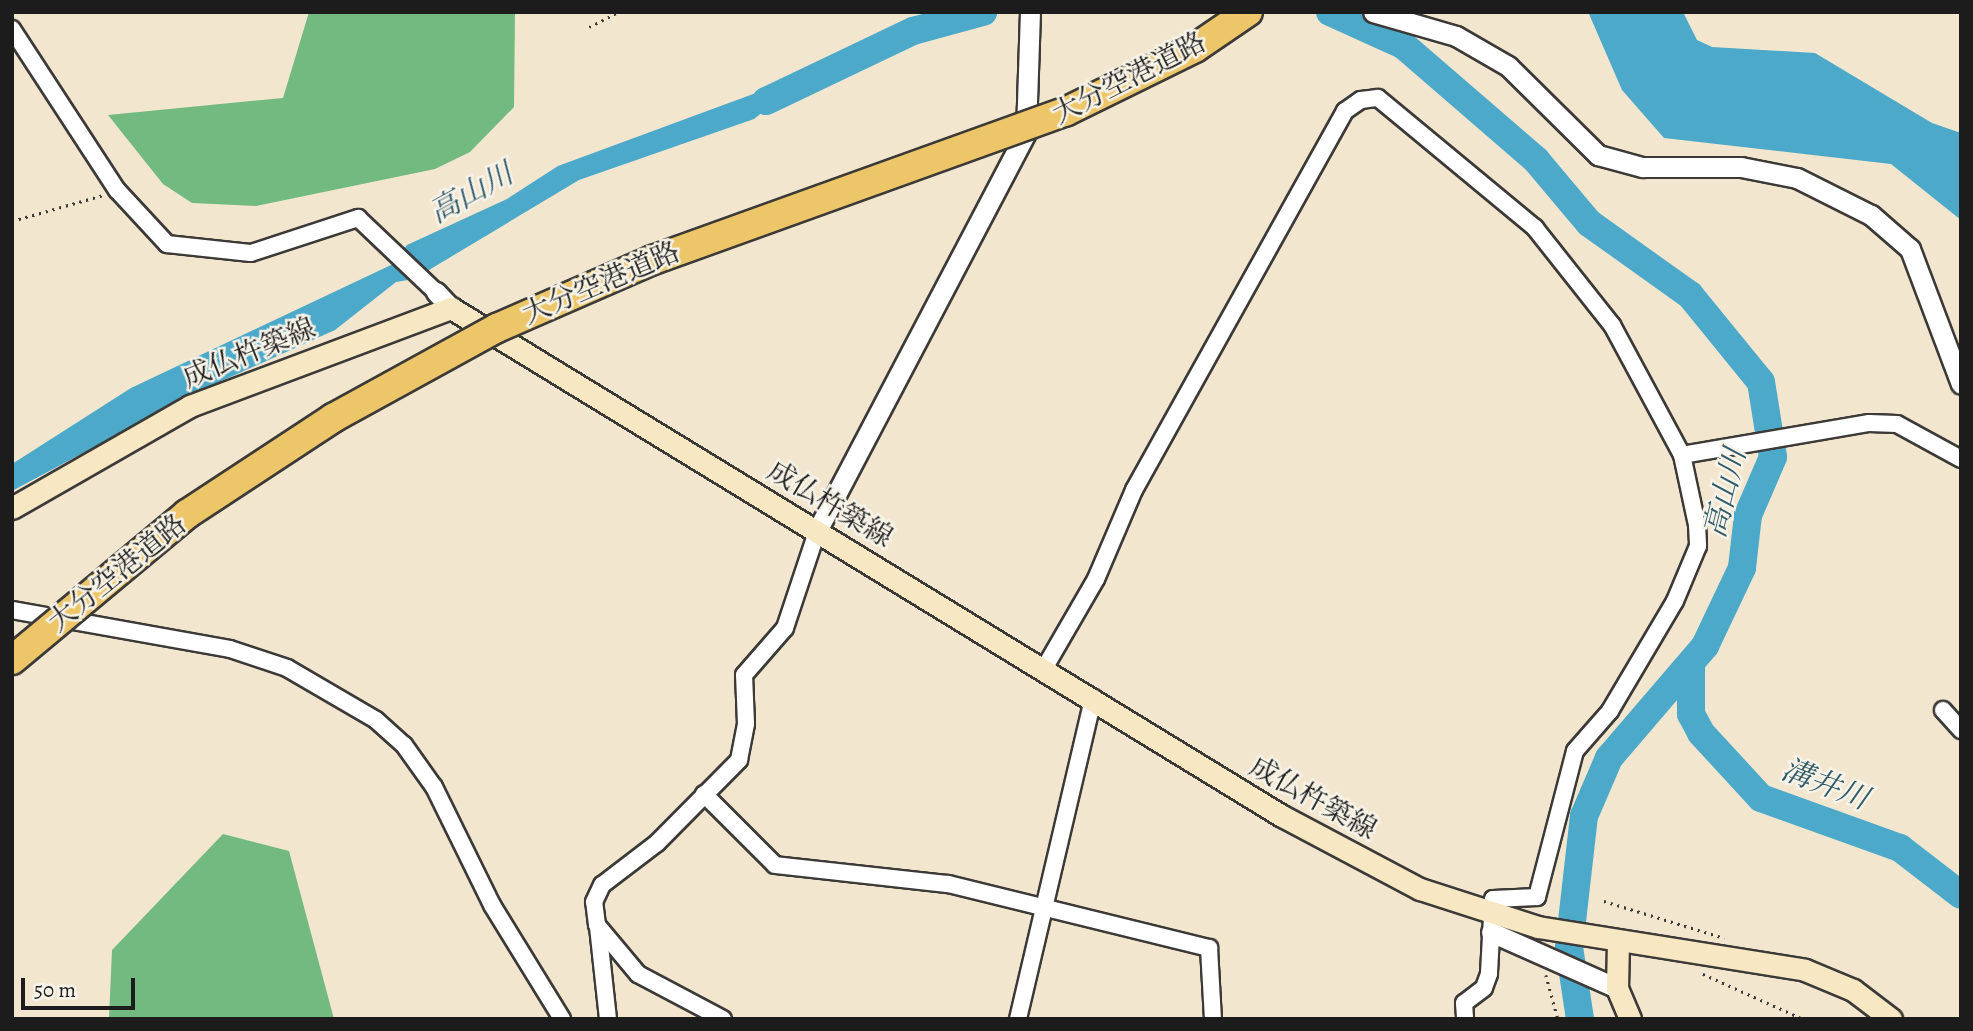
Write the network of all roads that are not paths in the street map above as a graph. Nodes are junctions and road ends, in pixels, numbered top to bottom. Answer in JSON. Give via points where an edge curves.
{"nodes":[{"id":1,"x":1030,"y":12,"type":"edge"},
{"id":2,"x":1248,"y":12,"type":"edge"},
{"id":3,"x":1373,"y":12,"type":"edge"},
{"id":4,"x":12,"y":29,"type":"edge"},
{"id":5,"x":436,"y":292,"type":"joint"},
{"id":6,"x":452,"y":308,"type":"junction"},
{"id":7,"x":1961,"y":384,"type":"edge"},
{"id":8,"x":1682,"y":455,"type":"junction"},
{"id":9,"x":1961,"y":459,"type":"edge"},
{"id":10,"x":12,"y":508,"type":"edge"},
{"id":11,"x":818,"y":530,"type":"junction"},
{"id":12,"x":12,"y":610,"type":"edge"},
{"id":13,"x":12,"y":660,"type":"edge"},
{"id":14,"x":1045,"y":667,"type":"junction"},
{"id":15,"x":1093,"y":698,"type":"junction"},
{"id":16,"x":1943,"y":710,"type":"dead end"},
{"id":17,"x":1961,"y":730,"type":"edge"},
{"id":18,"x":704,"y":794,"type":"junction"},
{"id":19,"x":1042,"y":906,"type":"junction"},
{"id":20,"x":1490,"y":922,"type":"junction"},
{"id":21,"x":597,"y":925,"type":"junction"},
{"id":22,"x":1609,"y":939,"type":"junction"},
{"id":23,"x":1608,"y":984,"type":"junction"},
{"id":24,"x":562,"y":1019,"type":"edge"},
{"id":25,"x":608,"y":1019,"type":"edge"},
{"id":26,"x":723,"y":1019,"type":"edge"},
{"id":27,"x":1018,"y":1019,"type":"edge"},
{"id":28,"x":1213,"y":1019,"type":"edge"},
{"id":29,"x":1465,"y":1019,"type":"edge"},
{"id":30,"x":1630,"y":1019,"type":"edge"},
{"id":31,"x":1891,"y":1019,"type":"edge"}],
"edges":[{"from":1,"to":11,"type":"street","via":[[1026,132]]},
{"from":2,"to":13,"type":"highway","name":"大分空港道路","bridge":true,"via":[[1172,61],[1065,112],[653,260],[497,328],[333,418],[187,514]]},
{"from":3,"to":7,"type":"street","via":[[1456,36],[1508,66],[1598,155],[1642,167],[1741,167],[1797,178],[1871,215],[1910,249]]},
{"from":4,"to":5,"type":"street","via":[[117,191],[149,229],[188,251],[251,253],[358,218],[373,226]]},
{"from":5,"to":6,"type":"street"},
{"from":6,"to":10,"type":"main road","name":"成仏杵築線","via":[[190,406]]},
{"from":6,"to":11,"type":"main road","name":"成仏杵築線"},
{"from":8,"to":9,"type":"street","via":[[1784,436],[1896,424]]},
{"from":8,"to":14,"type":"street","via":[[1612,325],[1535,228],[1378,99],[1361,100],[1345,111],[1134,489],[1096,579]]},
{"from":8,"to":20,"type":"street","via":[[1698,546],[1687,576],[1610,711],[1575,751],[1537,897],[1502,895],[1493,899]]},
{"from":11,"to":14,"type":"main road","name":"成仏杵築線"},
{"from":11,"to":18,"type":"street","via":[[785,628],[744,675],[746,724],[739,760]]},
{"from":12,"to":24,"type":"street","via":[[230,649],[287,668],[376,720],[434,787],[492,905]]},
{"from":14,"to":15,"type":"main road","name":"成仏杵築線"},
{"from":15,"to":19,"type":"street"},
{"from":15,"to":20,"type":"main road","name":"成仏杵築線","via":[[1282,817]]},
{"from":16,"to":17,"type":"street"},
{"from":18,"to":19,"type":"street","via":[[775,865],[948,884]]},
{"from":18,"to":21,"type":"street","via":[[657,843],[602,885],[594,902]]},
{"from":19,"to":27,"type":"street"},
{"from":19,"to":28,"type":"street","via":[[1209,948]]},
{"from":20,"to":22,"type":"main road","name":"成仏杵築線"},
{"from":20,"to":23,"type":"street","via":[[1543,956]]},
{"from":20,"to":29,"type":"street","via":[[1489,974],[1484,988],[1464,1003]]},
{"from":21,"to":25,"type":"street"},
{"from":21,"to":26,"type":"street","via":[[638,974]]},
{"from":22,"to":23,"type":"main road"},
{"from":22,"to":31,"type":"main road","name":"成仏杵築線","via":[[1805,970],[1853,990]]},
{"from":23,"to":30,"type":"main road"}]}
